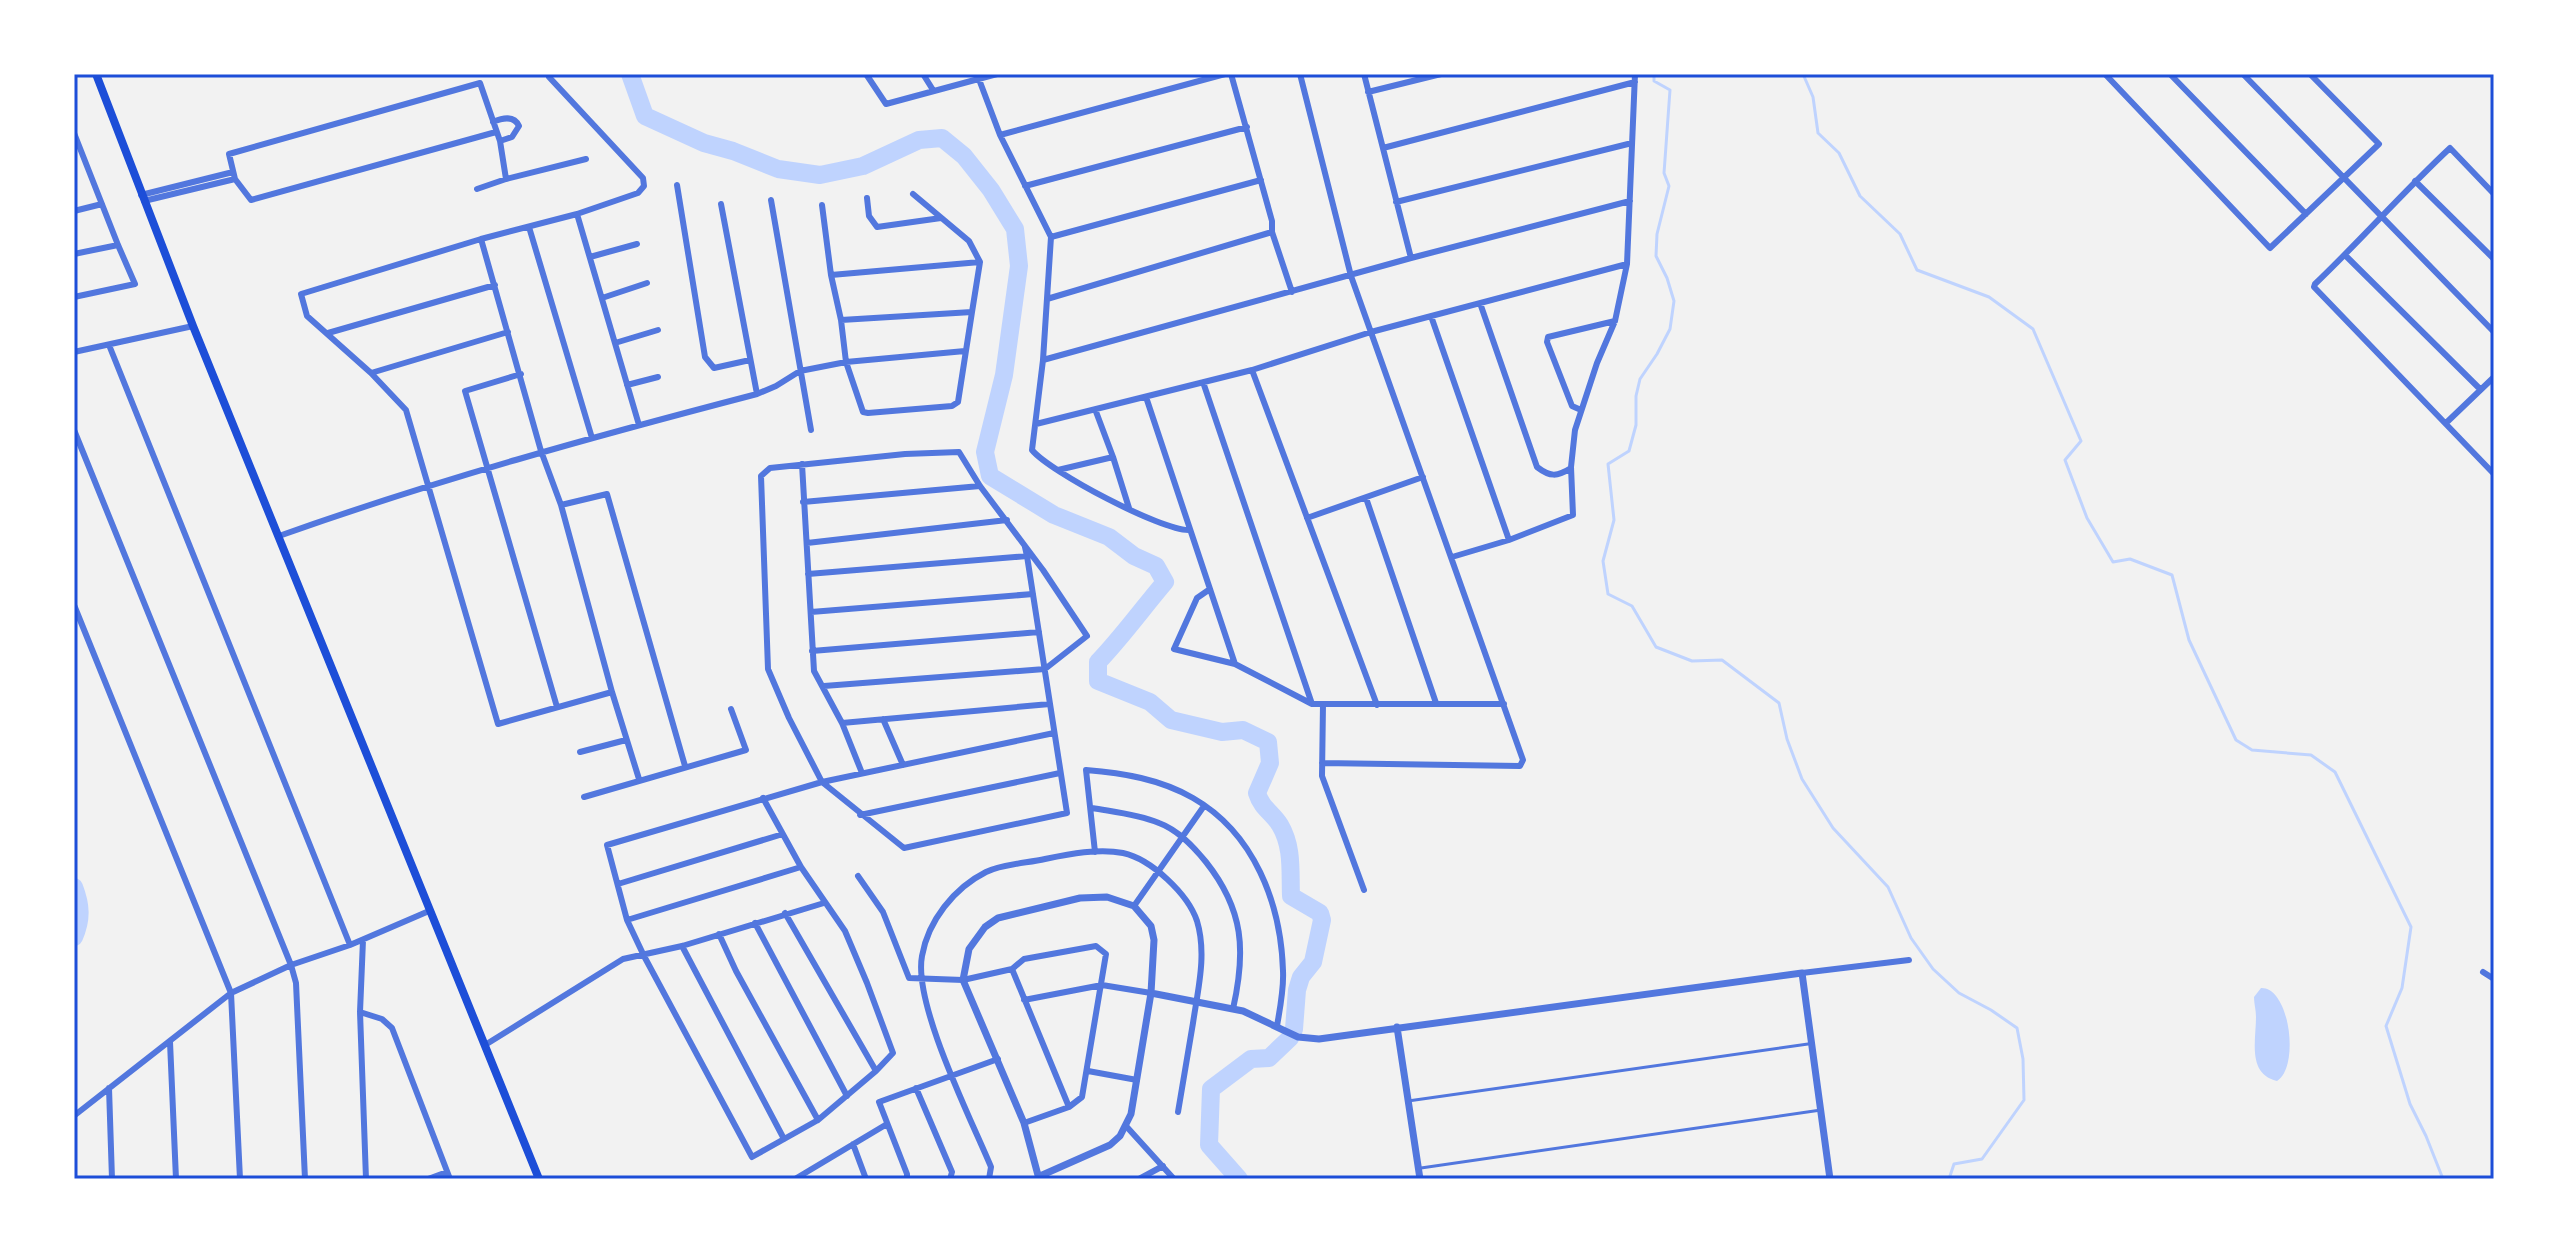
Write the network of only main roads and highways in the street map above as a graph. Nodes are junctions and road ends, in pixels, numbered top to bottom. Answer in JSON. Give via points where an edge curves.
{"nodes":[{"id":1,"x":96,"y":74,"type":"edge"},
{"id":2,"x":539,"y":1179,"type":"edge"}],
"edges":[{"from":1,"to":2,"type":"main road"}]}
